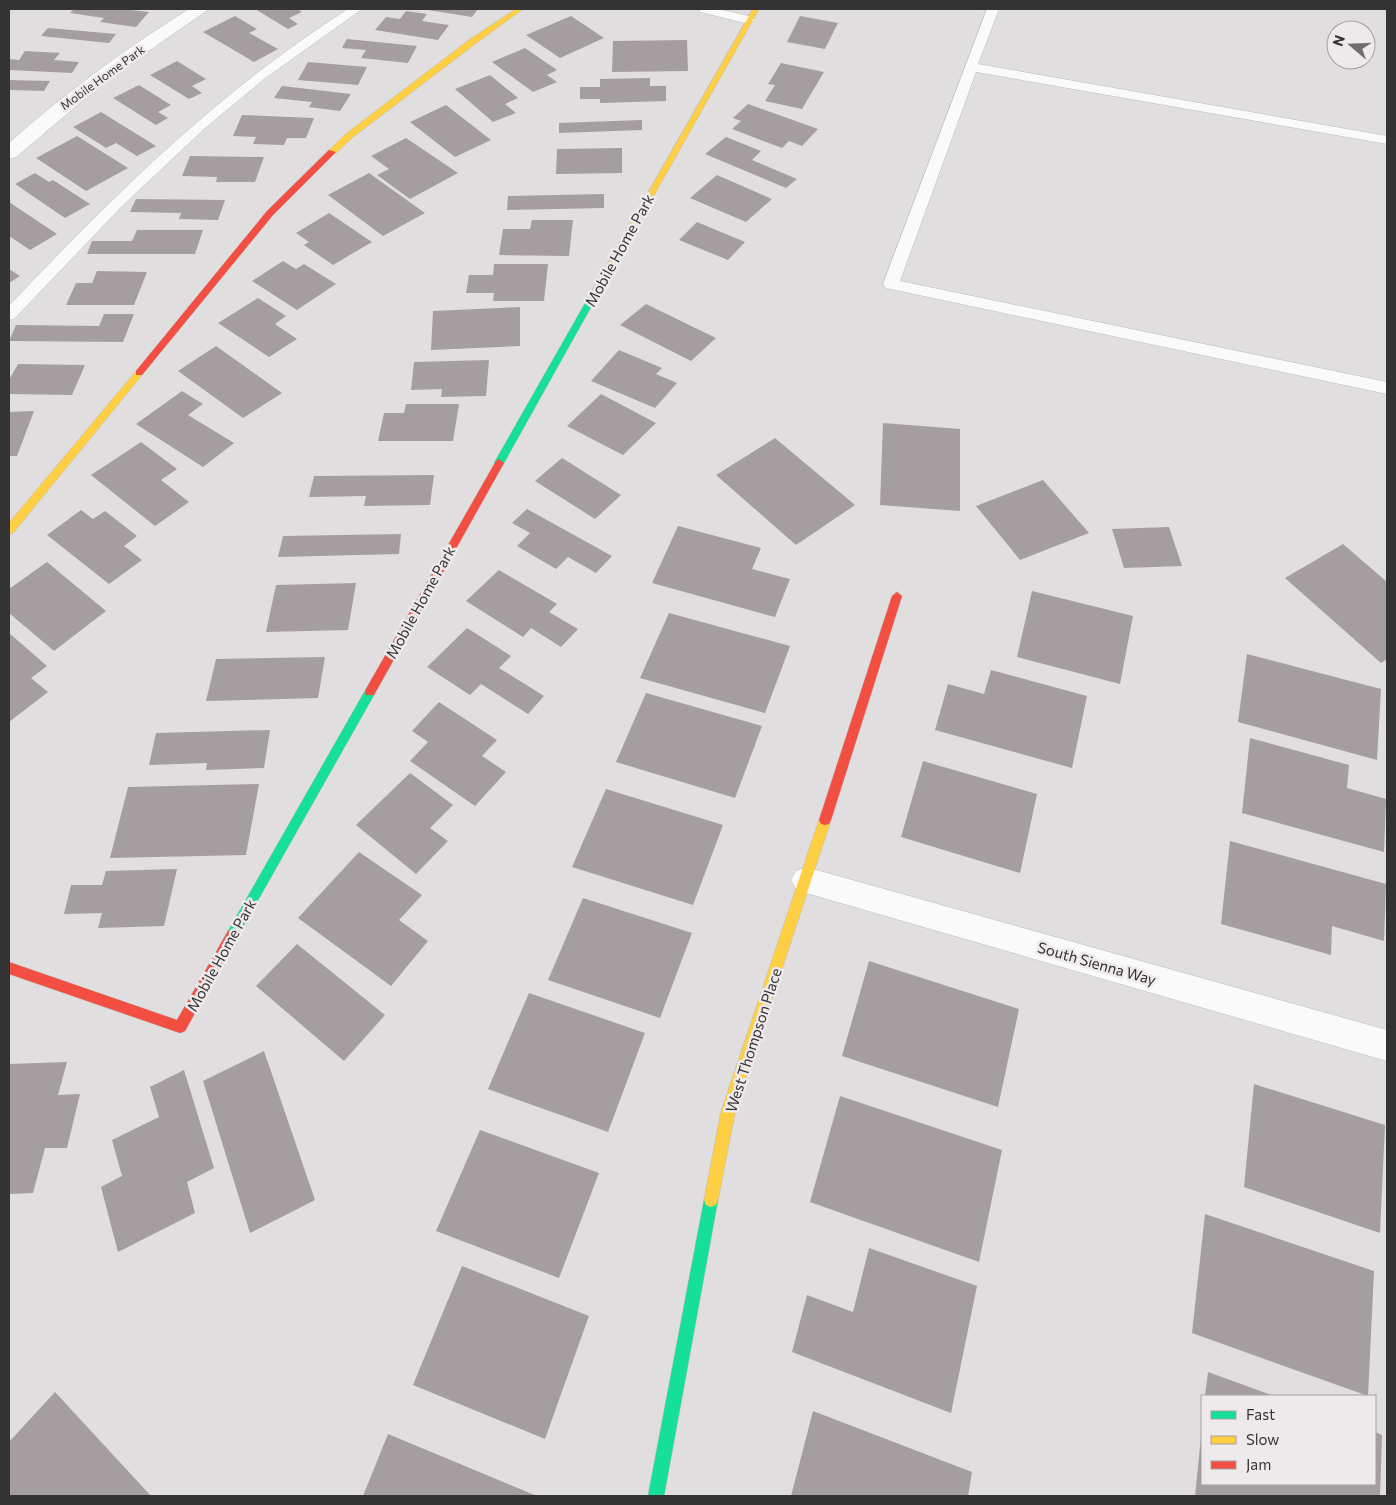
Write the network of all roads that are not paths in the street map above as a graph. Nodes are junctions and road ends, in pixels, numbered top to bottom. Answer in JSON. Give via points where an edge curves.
{"nodes":[{"id":1,"x":200,"y":9,"type":"edge"},
{"id":2,"x":356,"y":9,"type":"edge"},
{"id":3,"x":520,"y":9,"type":"edge"},
{"id":4,"x":704,"y":9,"type":"edge"},
{"id":5,"x":756,"y":9,"type":"edge"},
{"id":6,"x":993,"y":9,"type":"edge"},
{"id":7,"x":749,"y":20,"type":"junction"},
{"id":8,"x":971,"y":67,"type":"junction"},
{"id":9,"x":1387,"y":140,"type":"edge"},
{"id":10,"x":9,"y":153,"type":"edge"},
{"id":11,"x":9,"y":315,"type":"edge"},
{"id":12,"x":1387,"y":388,"type":"edge"},
{"id":13,"x":9,"y":530,"type":"edge"},
{"id":14,"x":897,"y":596,"type":"dead end"},
{"id":15,"x":806,"y":880,"type":"junction"},
{"id":16,"x":9,"y":968,"type":"edge"},
{"id":17,"x":1387,"y":1046,"type":"edge"},
{"id":18,"x":656,"y":1496,"type":"edge"}],
"edges":[{"from":1,"to":10,"type":"street","name":"Mobile Home Park","via":[[122,61],[43,122]]},
{"from":2,"to":11,"type":"lane","via":[[264,72],[196,129]]},
{"from":3,"to":13,"type":"street","via":[[350,135],[270,213]]},
{"from":4,"to":7,"type":"lane"},
{"from":5,"to":7,"type":"street","name":"Mobile Home Park"},
{"from":6,"to":8,"type":"lane"},
{"from":7,"to":16,"type":"street","name":"Mobile Home Park","via":[[180,1027]]},
{"from":8,"to":9,"type":"lane"},
{"from":8,"to":12,"type":"lane","via":[[891,284]]},
{"from":14,"to":15,"type":"street","name":"West Thompson Place"},
{"from":15,"to":17,"type":"street","name":"South Sienna Way"},
{"from":15,"to":18,"type":"street","name":"West Thompson Place","via":[[728,1112]]}]}
